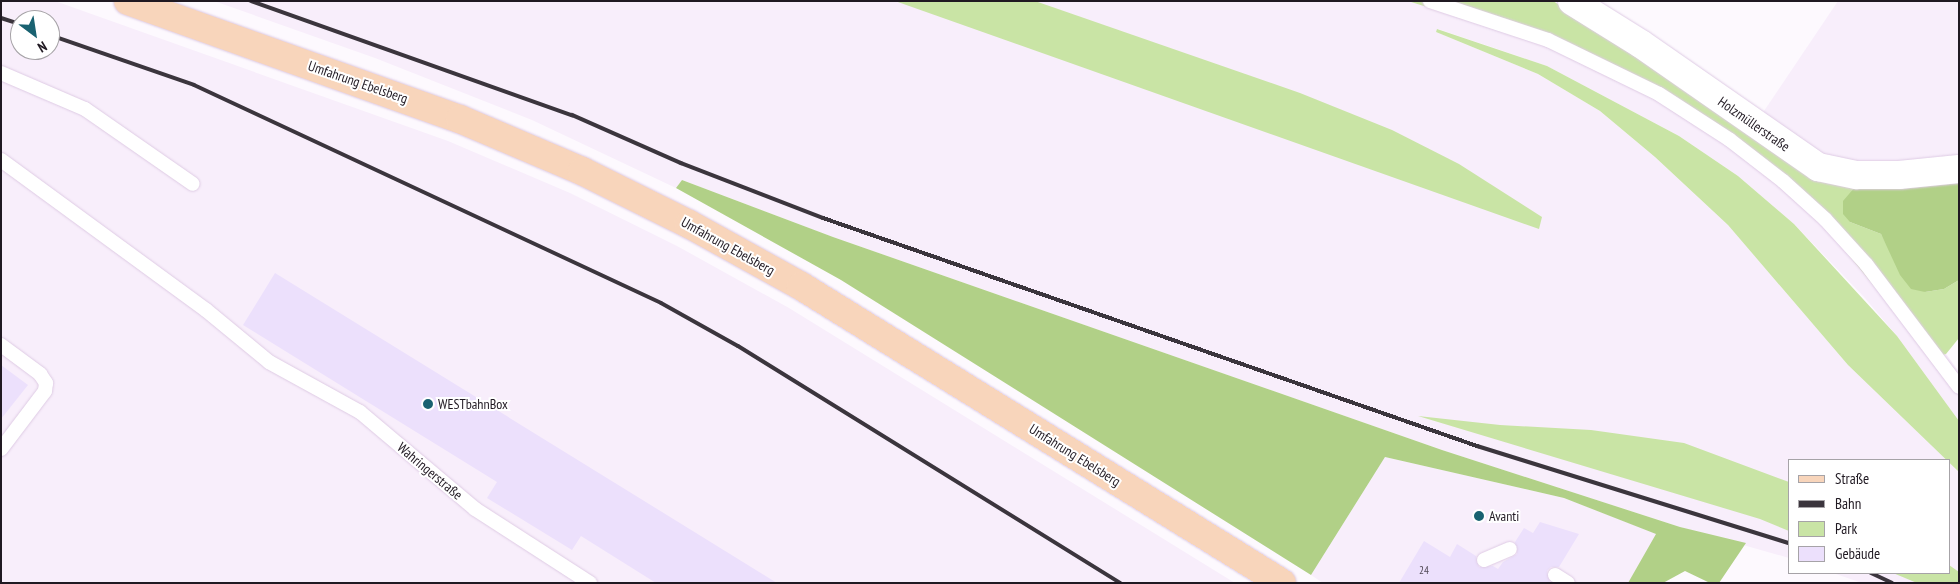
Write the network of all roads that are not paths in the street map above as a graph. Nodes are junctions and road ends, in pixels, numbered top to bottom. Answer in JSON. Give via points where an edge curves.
{"nodes":[{"id":1,"x":128,"y":1,"type":"edge"},
{"id":2,"x":1430,"y":1,"type":"edge"},
{"id":3,"x":1572,"y":1,"type":"edge"},
{"id":4,"x":1,"y":73,"type":"edge"},
{"id":5,"x":1,"y":160,"type":"edge"},
{"id":6,"x":1959,"y":169,"type":"edge"},
{"id":7,"x":193,"y":184,"type":"dead end"},
{"id":8,"x":1,"y":345,"type":"edge"},
{"id":9,"x":1959,"y":387,"type":"edge"},
{"id":10,"x":1,"y":449,"type":"edge"},
{"id":11,"x":1510,"y":549,"type":"dead end"},
{"id":12,"x":1484,"y":560,"type":"dead end"},
{"id":13,"x":1555,"y":575,"type":"dead end"},
{"id":14,"x":590,"y":583,"type":"edge"},
{"id":15,"x":1282,"y":583,"type":"edge"},
{"id":16,"x":1568,"y":583,"type":"edge"}],
"edges":[{"from":1,"to":15,"type":"main road","name":"Umfahrung Ebelsberg","via":[[460,119],[582,171],[689,224],[801,286]]},
{"from":2,"to":9,"type":"lane","via":[[1557,44],[1658,94],[1730,140],[1783,181],[1866,264]]},
{"from":3,"to":6,"type":"street","name":"Holzmüllerstraße","via":[[1641,44],[1818,167],[1857,175],[1899,176]]},
{"from":4,"to":7,"type":"lane","via":[[85,108]]},
{"from":5,"to":14,"type":"lane","name":"Wahringerstraße","via":[[206,310],[269,362],[360,412],[475,509]]},
{"from":8,"to":10,"type":"lane","via":[[46,382],[45,391]]},
{"from":11,"to":12,"type":"lane"},
{"from":13,"to":16,"type":"lane"}]}
